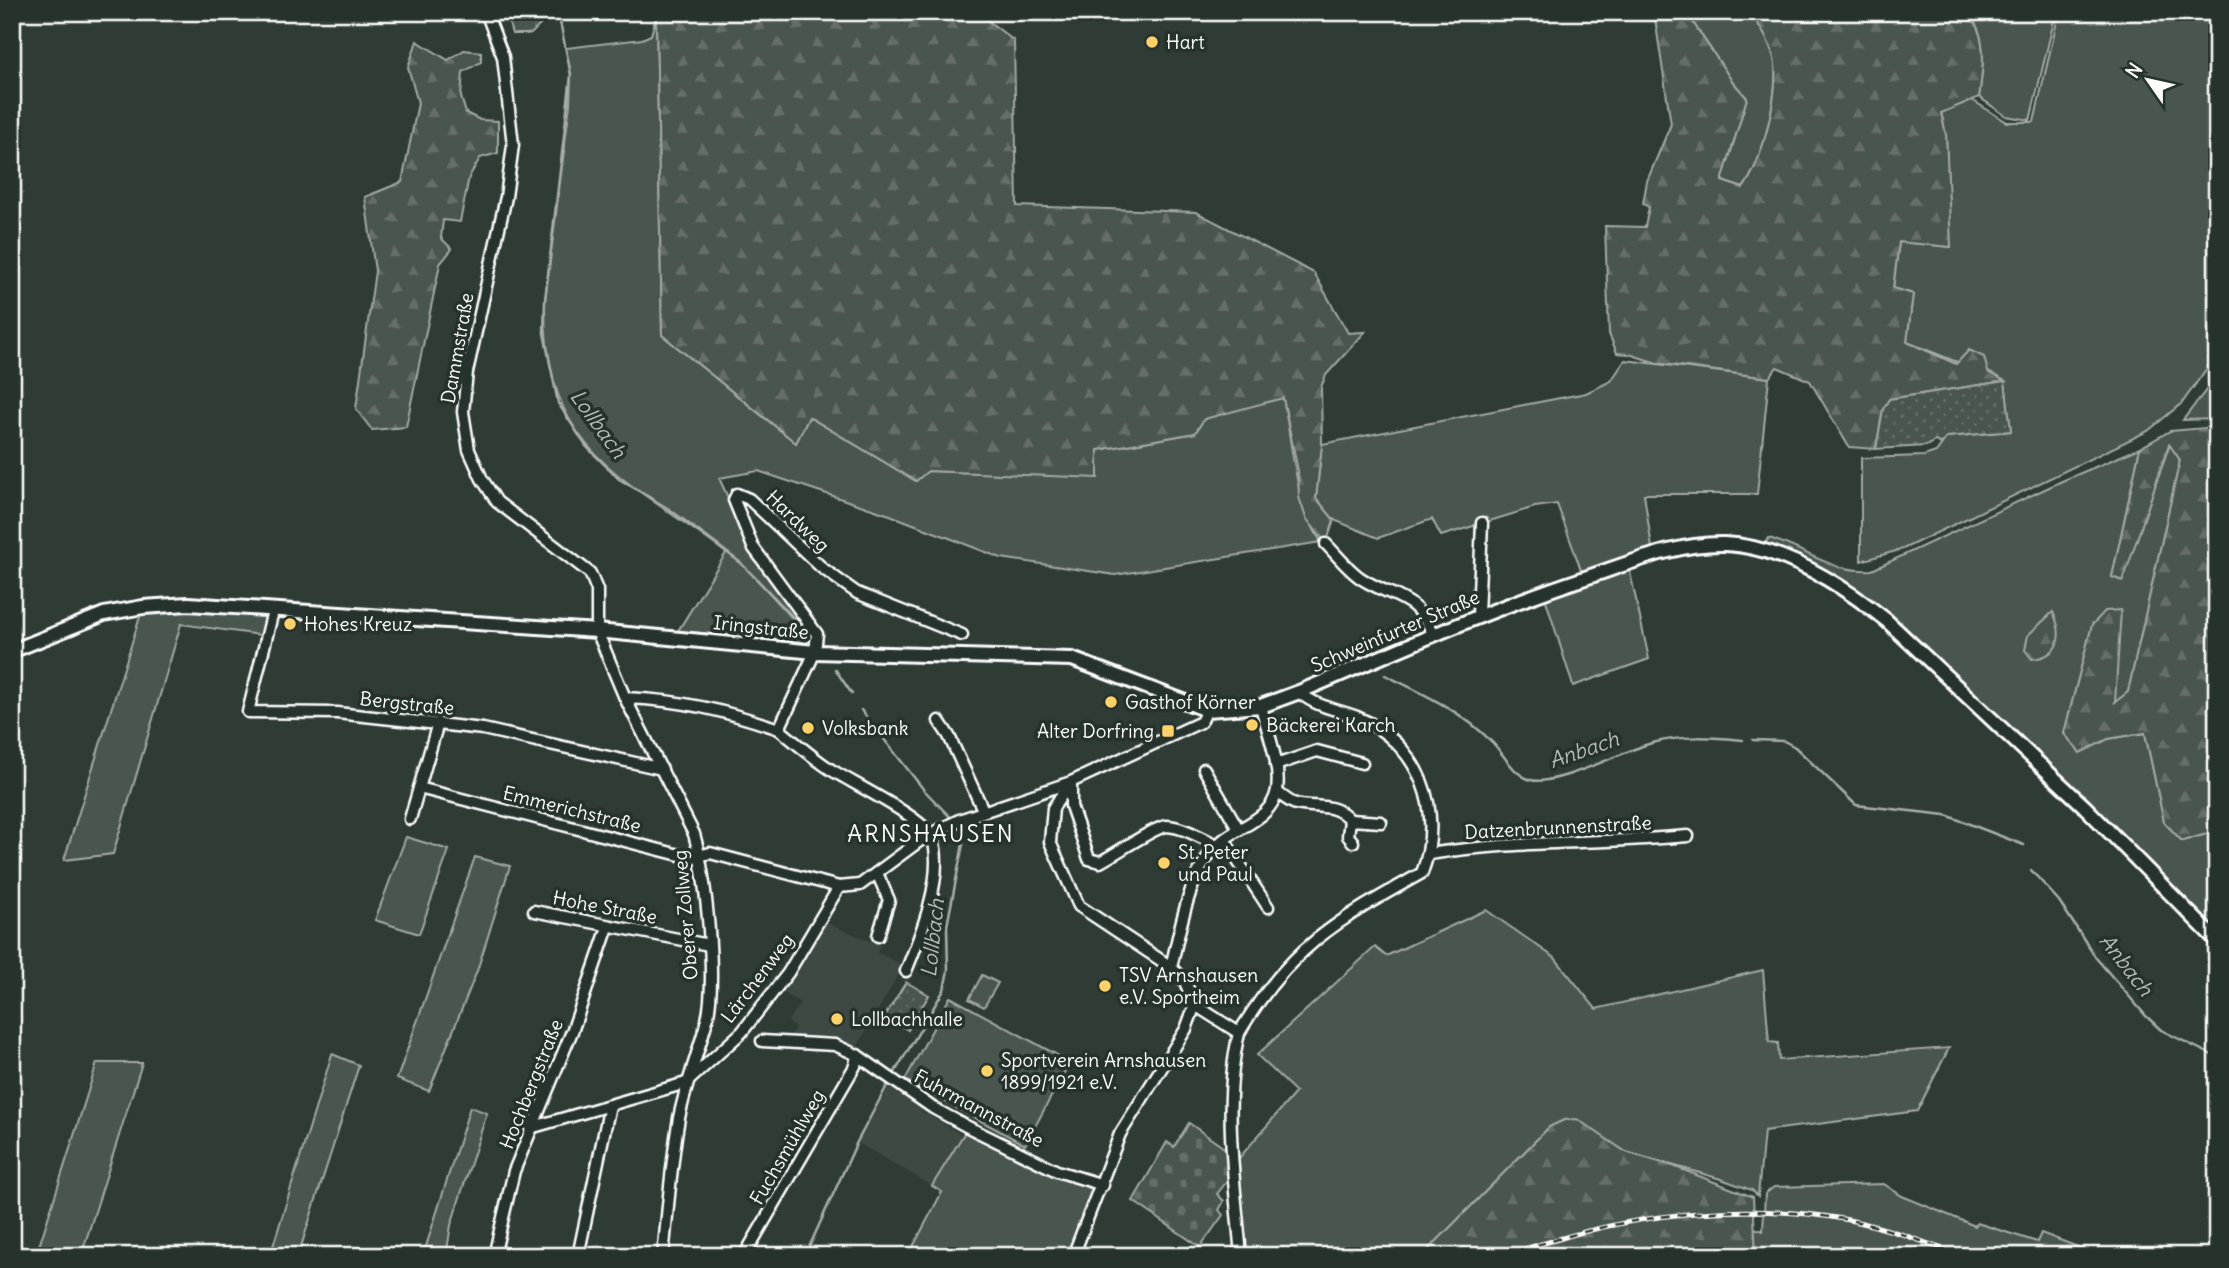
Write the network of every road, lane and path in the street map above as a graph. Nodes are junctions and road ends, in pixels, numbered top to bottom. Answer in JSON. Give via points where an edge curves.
{"nodes":[{"id":1,"x":486,"y":12,"type":"edge"},
{"id":2,"x":1482,"y":523,"type":"dead end"},
{"id":3,"x":1326,"y":544,"type":"dead end"},
{"id":4,"x":273,"y":611,"type":"junction"},
{"id":5,"x":1478,"y":615,"type":"junction"},
{"id":6,"x":597,"y":631,"type":"junction"},
{"id":7,"x":962,"y":635,"type":"dead end"},
{"id":8,"x":1434,"y":635,"type":"junction"},
{"id":9,"x":12,"y":651,"type":"edge"},
{"id":10,"x":815,"y":652,"type":"junction"},
{"id":11,"x":1299,"y":692,"type":"junction"},
{"id":12,"x":625,"y":698,"type":"junction"},
{"id":13,"x":1261,"y":706,"type":"junction"},
{"id":14,"x":1207,"y":710,"type":"junction"},
{"id":15,"x":939,"y":721,"type":"dead end"},
{"id":16,"x":438,"y":723,"type":"junction"},
{"id":17,"x":779,"y":729,"type":"junction"},
{"id":18,"x":1362,"y":763,"type":"dead end"},
{"id":19,"x":1276,"y":765,"type":"junction"},
{"id":20,"x":662,"y":769,"type":"junction"},
{"id":21,"x":1203,"y":769,"type":"dead end"},
{"id":22,"x":1071,"y":782,"type":"junction"},
{"id":23,"x":419,"y":788,"type":"junction"},
{"id":24,"x":1277,"y":792,"type":"junction"},
{"id":25,"x":983,"y":810,"type":"junction"},
{"id":26,"x":410,"y":819,"type":"dead end"},
{"id":27,"x":1350,"y":820,"type":"junction"},
{"id":28,"x":1381,"y":822,"type":"dead end"},
{"id":29,"x":1239,"y":830,"type":"junction"},
{"id":30,"x":931,"y":834,"type":"junction"},
{"id":31,"x":1688,"y":836,"type":"dead end"},
{"id":32,"x":1353,"y":842,"type":"dead end"},
{"id":33,"x":1221,"y":843,"type":"junction"},
{"id":34,"x":700,"y":853,"type":"junction"},
{"id":35,"x":1429,"y":854,"type":"junction"},
{"id":36,"x":877,"y":873,"type":"junction"},
{"id":37,"x":839,"y":887,"type":"junction"},
{"id":38,"x":1268,"y":907,"type":"dead end"},
{"id":39,"x":534,"y":911,"type":"dead end"},
{"id":40,"x":608,"y":927,"type":"junction"},
{"id":41,"x":878,"y":936,"type":"dead end"},
{"id":42,"x":2217,"y":941,"type":"edge"},
{"id":43,"x":709,"y":946,"type":"junction"},
{"id":44,"x":1171,"y":967,"type":"junction"},
{"id":45,"x":906,"y":971,"type":"dead end"},
{"id":46,"x":1195,"y":1005,"type":"junction"},
{"id":47,"x":1239,"y":1033,"type":"junction"},
{"id":48,"x":762,"y":1041,"type":"dead end"},
{"id":49,"x":857,"y":1055,"type":"junction"},
{"id":50,"x":686,"y":1083,"type":"junction"},
{"id":51,"x":610,"y":1105,"type":"junction"},
{"id":52,"x":530,"y":1128,"type":"junction"},
{"id":53,"x":1103,"y":1185,"type":"junction"},
{"id":54,"x":494,"y":1256,"type":"edge"},
{"id":55,"x":578,"y":1256,"type":"edge"},
{"id":56,"x":663,"y":1256,"type":"edge"},
{"id":57,"x":744,"y":1256,"type":"edge"},
{"id":58,"x":1073,"y":1256,"type":"edge"},
{"id":59,"x":1241,"y":1256,"type":"edge"}],
"edges":[{"from":1,"to":6,"type":"street","name":"Dammstraße","via":[[503,57],[513,145],[463,412],[470,450],[497,502],[590,573],[597,590]]},
{"from":2,"to":5,"type":"street"},
{"from":3,"to":8,"type":"street","via":[[1360,579],[1408,600]]},
{"from":4,"to":6,"type":"main road","name":"Iringstraße"},
{"from":4,"to":9,"type":"main road","name":"Iringstraße","via":[[188,604],[130,609],[104,614]]},
{"from":4,"to":16,"type":"street","name":"Bergstraße","via":[[248,712],[337,713]]},
{"from":5,"to":8,"type":"main road","name":"Schweinfurter Straße"},
{"from":5,"to":42,"type":"main road","name":"Schweinfurter Straße","via":[[1653,555],[1699,545],[1758,550],[1819,575],[1868,606],[1952,680]]},
{"from":6,"to":10,"type":"main road","name":"Iringstraße"},
{"from":6,"to":12,"type":"street","name":"Oberer Zollweg"},
{"from":7,"to":10,"type":"street","name":"Hardweg","via":[[857,593],[822,568],[749,499],[737,494],[734,500],[753,547],[817,634]]},
{"from":8,"to":11,"type":"main road","name":"Schweinfurter Straße"},
{"from":10,"to":14,"type":"main road","name":"Iringstraße","via":[[1072,659]]},
{"from":10,"to":17,"type":"street"},
{"from":11,"to":13,"type":"main road","name":"Schweinfurter Straße"},
{"from":11,"to":35,"type":"street","via":[[1310,702],[1359,718],[1402,750],[1425,786],[1432,808]]},
{"from":12,"to":17,"type":"street","via":[[710,707]]},
{"from":12,"to":20,"type":"street","name":"Oberer Zollweg"},
{"from":13,"to":14,"type":"main road","name":"Iringstraße"},
{"from":13,"to":19,"type":"street"},
{"from":14,"to":22,"type":"street","via":[[1201,722]]},
{"from":15,"to":25,"type":"street"},
{"from":16,"to":20,"type":"street","name":"Bergstraße","via":[[545,741]]},
{"from":16,"to":23,"type":"street"},
{"from":17,"to":30,"type":"street","via":[[829,768]]},
{"from":18,"to":19,"type":"street","via":[[1317,751]]},
{"from":19,"to":24,"type":"street"},
{"from":20,"to":34,"type":"street","name":"Oberer Zollweg"},
{"from":21,"to":29,"type":"street"},
{"from":22,"to":25,"type":"street"},
{"from":22,"to":33,"type":"street","via":[[1071,806],[1089,859],[1100,862],[1157,828]]},
{"from":22,"to":44,"type":"street","via":[[1053,808],[1050,842],[1071,890],[1083,909]]},
{"from":23,"to":26,"type":"street"},
{"from":23,"to":34,"type":"street","name":"Emmerichstraße","via":[[691,858]]},
{"from":24,"to":27,"type":"street","via":[[1296,804],[1342,810]]},
{"from":24,"to":29,"type":"street","via":[[1261,817]]},
{"from":25,"to":30,"type":"street"},
{"from":27,"to":28,"type":"street"},
{"from":27,"to":32,"type":"street","via":[[1348,836]]},
{"from":29,"to":33,"type":"street"},
{"from":30,"to":36,"type":"street"},
{"from":30,"to":45,"type":"street","via":[[936,853],[934,879]]},
{"from":31,"to":35,"type":"street","name":"Datzenbrunnenstraße","via":[[1479,846]]},
{"from":33,"to":38,"type":"street"},
{"from":33,"to":44,"type":"street","via":[[1192,884]]},
{"from":34,"to":37,"type":"street","name":"Emmerichstraße"},
{"from":34,"to":43,"type":"street","name":"Oberer Zollweg"},
{"from":35,"to":47,"type":"street","via":[[1422,873],[1349,914],[1290,960]]},
{"from":36,"to":37,"type":"street","via":[[860,885]]},
{"from":36,"to":41,"type":"street","via":[[889,900]]},
{"from":37,"to":50,"type":"street","name":"Lärchenweg","via":[[788,972],[742,1032]]},
{"from":39,"to":40,"type":"street","name":"Hohe Straße"},
{"from":40,"to":43,"type":"street","name":"Hohe Straße"},
{"from":40,"to":52,"type":"street","name":"Hochbergstraße","via":[[573,1028]]},
{"from":43,"to":50,"type":"street","name":"Oberer Zollweg","via":[[707,1018]]},
{"from":44,"to":46,"type":"street","via":[[1185,982]]},
{"from":46,"to":47,"type":"street"},
{"from":46,"to":53,"type":"street","via":[[1185,1030],[1120,1134]]},
{"from":47,"to":59,"type":"street","via":[[1232,1063],[1233,1165]]},
{"from":48,"to":49,"type":"street","name":"Fuhrmannstraße","via":[[835,1045]]},
{"from":49,"to":53,"type":"street","name":"Fuhrmannstraße","via":[[968,1127],[1057,1171]]},
{"from":49,"to":57,"type":"street","name":"Fuchsmühlweg","via":[[855,1066]]},
{"from":50,"to":51,"type":"street","name":"Lärchenweg"},
{"from":50,"to":56,"type":"street","name":"Oberer Zollweg"},
{"from":51,"to":52,"type":"street","name":"Lärchenweg"},
{"from":51,"to":55,"type":"street"},
{"from":52,"to":54,"type":"street","name":"Hochbergstraße","via":[[503,1210]]},
{"from":53,"to":58,"type":"street"}]}
